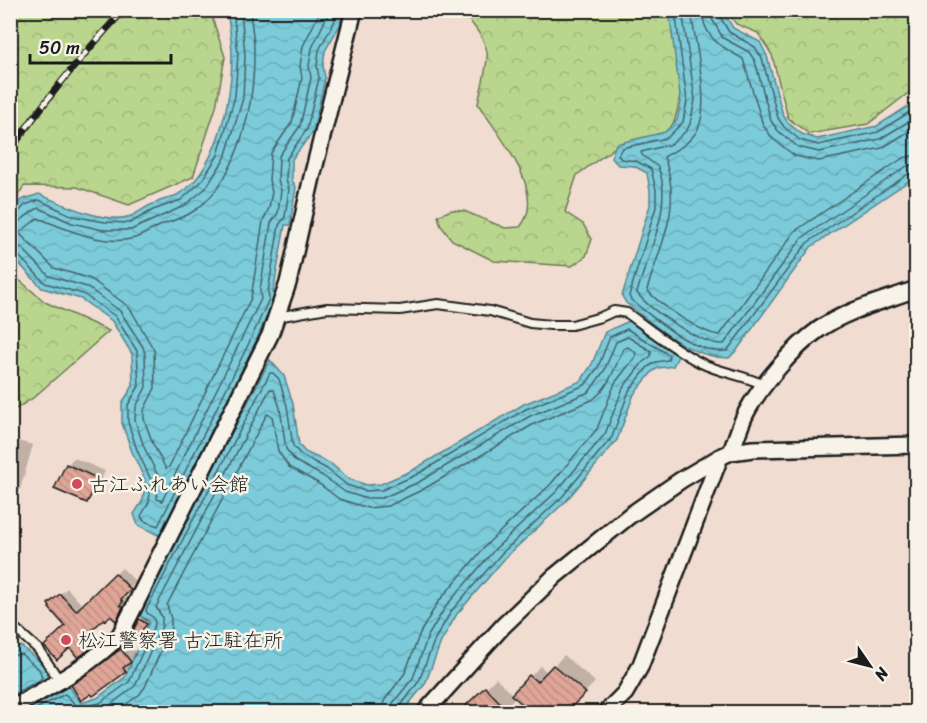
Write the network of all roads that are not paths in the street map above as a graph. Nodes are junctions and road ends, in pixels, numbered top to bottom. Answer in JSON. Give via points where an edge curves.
{"nodes":[{"id":1,"x":354,"y":10,"type":"edge"},
{"id":2,"x":916,"y":289,"type":"edge"},
{"id":3,"x":277,"y":317,"type":"junction"},
{"id":4,"x":764,"y":385,"type":"junction"},
{"id":5,"x":916,"y":445,"type":"edge"},
{"id":6,"x":726,"y":454,"type":"junction"},
{"id":7,"x":10,"y":624,"type":"edge"},
{"id":8,"x":60,"y":681,"type":"junction"},
{"id":9,"x":10,"y":709,"type":"edge"},
{"id":10,"x":425,"y":712,"type":"edge"},
{"id":11,"x":606,"y":712,"type":"edge"}],
"edges":[{"from":1,"to":3,"type":"street"},
{"from":2,"to":4,"type":"street","via":[[850,313],[818,330]]},
{"from":3,"to":4,"type":"lane","via":[[327,308],[400,310],[438,304],[490,311],[530,323],[572,325],[614,311],[627,313],[701,363]]},
{"from":3,"to":8,"type":"street","via":[[120,636],[103,653]]},
{"from":4,"to":6,"type":"street"},
{"from":5,"to":6,"type":"street","via":[[796,447]]},
{"from":6,"to":10,"type":"street","via":[[629,516],[555,576],[503,626]]},
{"from":6,"to":11,"type":"street","via":[[640,667],[625,693]]},
{"from":7,"to":8,"type":"lane","via":[[38,649]]},
{"from":8,"to":9,"type":"street"}]}
